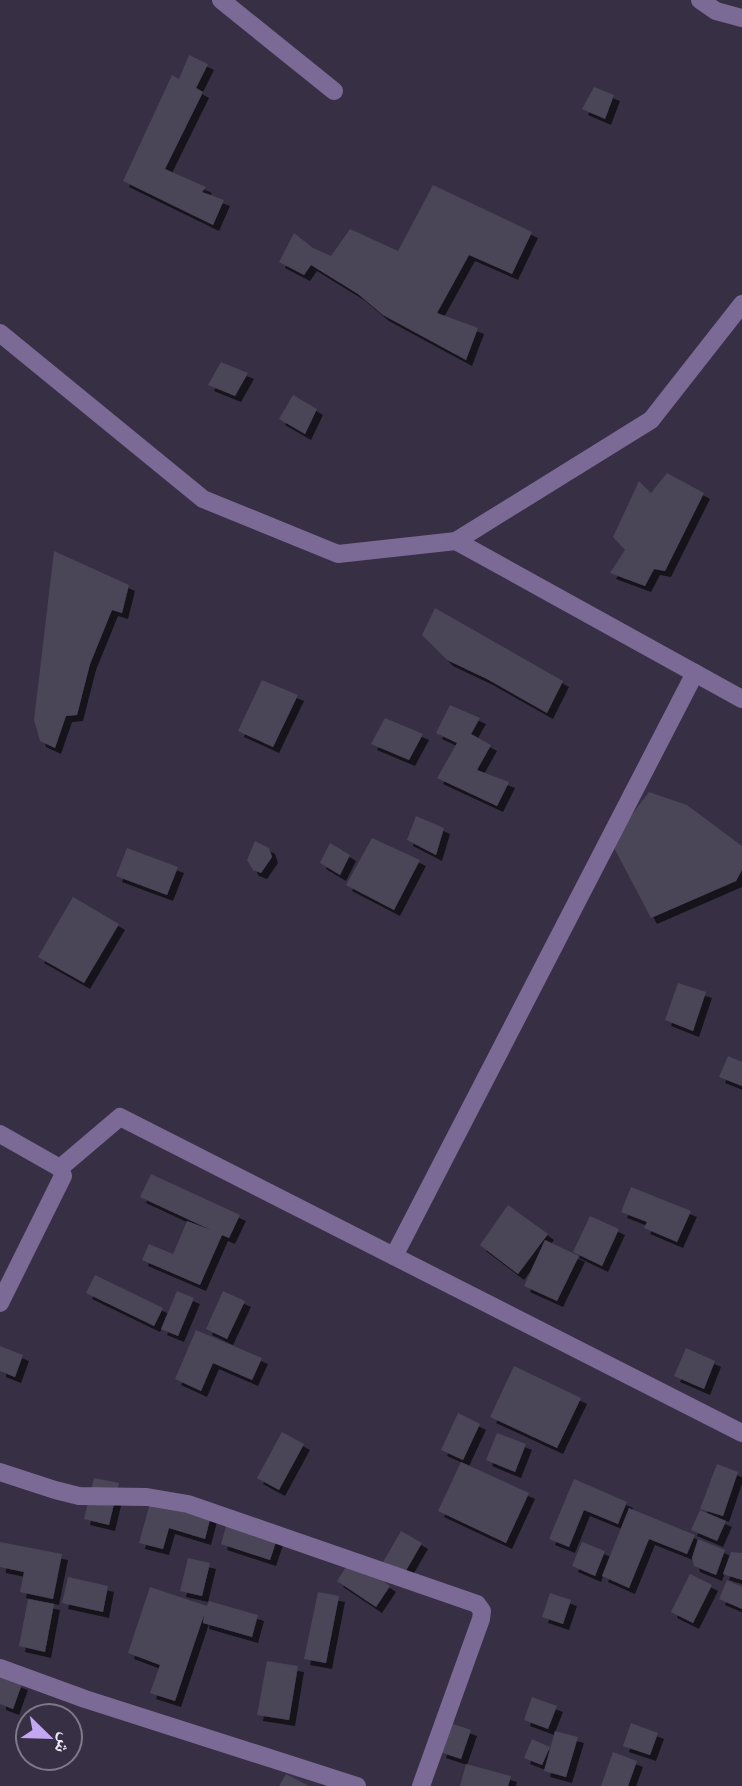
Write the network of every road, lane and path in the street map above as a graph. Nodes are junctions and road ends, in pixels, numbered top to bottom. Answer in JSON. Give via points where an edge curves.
{"nodes":[{"id":1,"x":221,"y":0,"type":"edge"},
{"id":2,"x":699,"y":0,"type":"edge"},
{"id":3,"x":742,"y":18,"type":"edge"},
{"id":4,"x":334,"y":91,"type":"dead end"},
{"id":5,"x":742,"y":304,"type":"edge"},
{"id":6,"x":0,"y":332,"type":"edge"},
{"id":7,"x":456,"y":541,"type":"junction"},
{"id":8,"x":695,"y":673,"type":"junction"},
{"id":9,"x":742,"y":699,"type":"edge"},
{"id":10,"x":0,"y":1134,"type":"edge"},
{"id":11,"x":60,"y":1168,"type":"junction"},
{"id":12,"x":394,"y":1256,"type":"junction"},
{"id":13,"x":0,"y":1303,"type":"edge"},
{"id":14,"x":742,"y":1433,"type":"edge"},
{"id":15,"x":0,"y":1472,"type":"edge"},
{"id":16,"x":0,"y":1668,"type":"edge"},
{"id":17,"x":357,"y":1786,"type":"edge"},
{"id":18,"x":421,"y":1786,"type":"edge"}],
"edges":[{"from":1,"to":4,"type":"street"},
{"from":2,"to":3,"type":"street","via":[[716,11]]},
{"from":5,"to":7,"type":"street","via":[[651,420]]},
{"from":6,"to":7,"type":"street","via":[[204,499],[338,554]]},
{"from":7,"to":8,"type":"street"},
{"from":8,"to":9,"type":"street"},
{"from":8,"to":12,"type":"street"},
{"from":10,"to":11,"type":"street"},
{"from":11,"to":12,"type":"street","via":[[120,1117]]},
{"from":11,"to":13,"type":"street","via":[[62,1176]]},
{"from":12,"to":14,"type":"street"},
{"from":15,"to":18,"type":"street","via":[[79,1496],[147,1497],[188,1504],[477,1604],[481,1619]]},
{"from":16,"to":17,"type":"street"}]}
